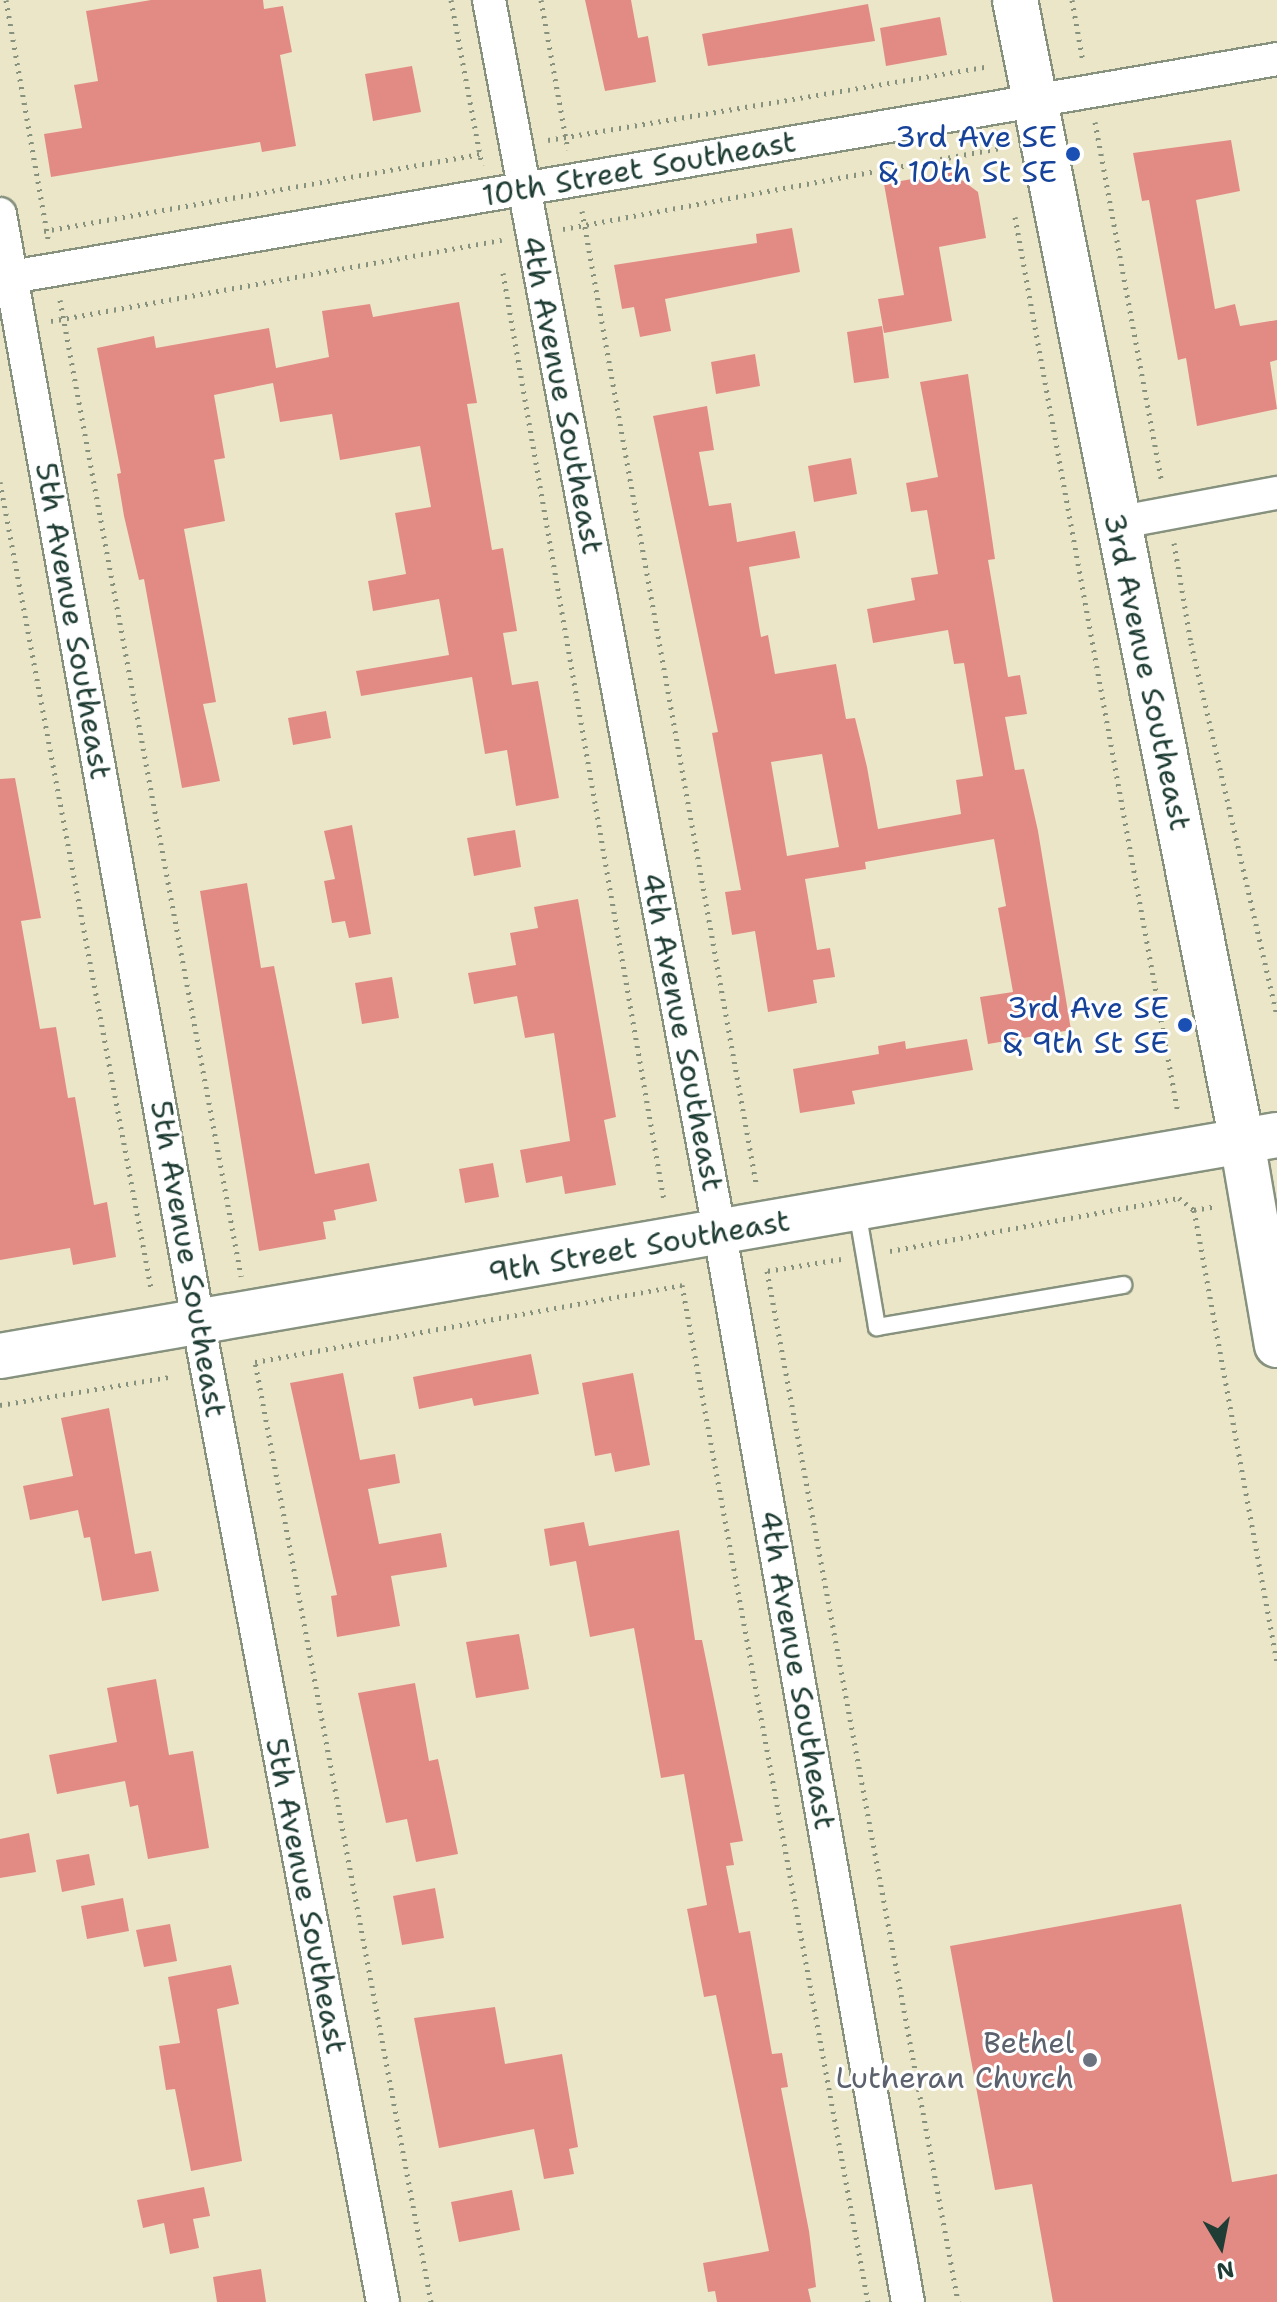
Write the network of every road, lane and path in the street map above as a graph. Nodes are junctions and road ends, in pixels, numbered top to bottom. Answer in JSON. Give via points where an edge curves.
{"nodes":[{"id":1,"x":6,"y":0,"type":"edge"},
{"id":2,"x":451,"y":0,"type":"edge"},
{"id":3,"x":489,"y":0,"type":"edge"},
{"id":4,"x":541,"y":0,"type":"edge"},
{"id":5,"x":1015,"y":0,"type":"edge"},
{"id":6,"x":1072,"y":0,"type":"edge"},
{"id":7,"x":1277,"y":59,"type":"edge"},
{"id":8,"x":1083,"y":62,"type":"dead end"},
{"id":9,"x":987,"y":66,"type":"dead end"},
{"id":10,"x":1034,"y":101,"type":"junction"},
{"id":11,"x":1095,"y":127,"type":"dead end"},
{"id":12,"x":480,"y":154,"type":"junction"},
{"id":13,"x":1005,"y":164,"type":"dead end"},
{"id":14,"x":523,"y":189,"type":"junction"},
{"id":15,"x":488,"y":195,"type":"junction"},
{"id":16,"x":1014,"y":210,"type":"dead end"},
{"id":17,"x":0,"y":214,"type":"edge"},
{"id":18,"x":497,"y":240,"type":"junction"},
{"id":19,"x":6,"y":278,"type":"edge"},
{"id":20,"x":1162,"y":481,"type":"dead end"},
{"id":21,"x":0,"y":482,"type":"edge"},
{"id":22,"x":1277,"y":493,"type":"edge"},
{"id":23,"x":1116,"y":523,"type":"junction"},
{"id":24,"x":1175,"y":549,"type":"dead end"},
{"id":25,"x":1277,"y":1015,"type":"edge"},
{"id":26,"x":1178,"y":1109,"type":"dead end"},
{"id":27,"x":1260,"y":1138,"type":"edge"},
{"id":28,"x":753,"y":1183,"type":"dead end"},
{"id":29,"x":665,"y":1200,"type":"dead end"},
{"id":30,"x":857,"y":1210,"type":"junction"},
{"id":31,"x":720,"y":1234,"type":"junction"},
{"id":32,"x":865,"y":1255,"type":"junction"},
{"id":33,"x":240,"y":1277,"type":"dead end"},
{"id":34,"x":1123,"y":1285,"type":"dead end"},
{"id":35,"x":153,"y":1287,"type":"dead end"},
{"id":36,"x":198,"y":1321,"type":"junction"},
{"id":37,"x":1277,"y":1345,"type":"edge"},
{"id":38,"x":0,"y":1356,"type":"edge"},
{"id":39,"x":170,"y":1377,"type":"dead end"},
{"id":40,"x":0,"y":1405,"type":"edge"},
{"id":41,"x":1277,"y":1663,"type":"edge"},
{"id":42,"x":383,"y":2302,"type":"edge"},
{"id":43,"x":431,"y":2302,"type":"edge"},
{"id":44,"x":868,"y":2302,"type":"edge"},
{"id":45,"x":908,"y":2302,"type":"edge"},
{"id":46,"x":958,"y":2302,"type":"edge"}],
"edges":[{"from":1,"to":12,"type":"path","via":[[46,231]]},
{"from":2,"to":12,"type":"path"},
{"from":3,"to":14,"type":"street","name":"4th Avenue Southeast"},
{"from":4,"to":9,"type":"path","via":[[565,137]]},
{"from":5,"to":10,"type":"main road","name":"3rd Avenue Southeast"},
{"from":6,"to":8,"type":"path"},
{"from":7,"to":10,"type":"street","name":"10th Street Southeast"},
{"from":10,"to":14,"type":"street","name":"10th Street Southeast"},
{"from":10,"to":23,"type":"main road","name":"3rd Avenue Southeast"},
{"from":11,"to":20,"type":"path"},
{"from":12,"to":15,"type":"path"},
{"from":13,"to":28,"type":"path","via":[[1002,148],[585,225]]},
{"from":14,"to":15,"type":"street","name":"10th Street Southeast"},
{"from":14,"to":31,"type":"street","name":"4th Avenue Southeast"},
{"from":15,"to":18,"type":"path"},
{"from":15,"to":19,"type":"street","name":"10th Street Southeast"},
{"from":16,"to":26,"type":"path"},
{"from":17,"to":19,"type":"street","name":"5th Avenue Southeast"},
{"from":18,"to":29,"type":"path"},
{"from":18,"to":33,"type":"path","via":[[64,319]]},
{"from":19,"to":36,"type":"street","name":"5th Avenue Southeast"},
{"from":21,"to":35,"type":"path"},
{"from":22,"to":23,"type":"street"},
{"from":23,"to":27,"type":"main road","name":"3rd Avenue Southeast"},
{"from":24,"to":25,"type":"path","via":[[1191,643]]},
{"from":27,"to":30,"type":"main road","name":"9th Street Southeast"},
{"from":27,"to":37,"type":"main road","name":"3rd Avenue Southeast"},
{"from":30,"to":31,"type":"main road","name":"9th Street Southeast"},
{"from":30,"to":32,"type":"lane"},
{"from":31,"to":36,"type":"main road","name":"9th Street Southeast"},
{"from":31,"to":45,"type":"street","name":"4th Avenue Southeast"},
{"from":32,"to":34,"type":"lane","via":[[877,1327]]},
{"from":32,"to":41,"type":"path","via":[[1179,1198],[1194,1210]]},
{"from":32,"to":46,"type":"path","via":[[767,1271]]},
{"from":36,"to":38,"type":"main road","name":"9th Street Southeast"},
{"from":36,"to":42,"type":"street","name":"5th Avenue Southeast"},
{"from":39,"to":40,"type":"path"},
{"from":43,"to":44,"type":"path","via":[[255,1362],[682,1285]]}]}
